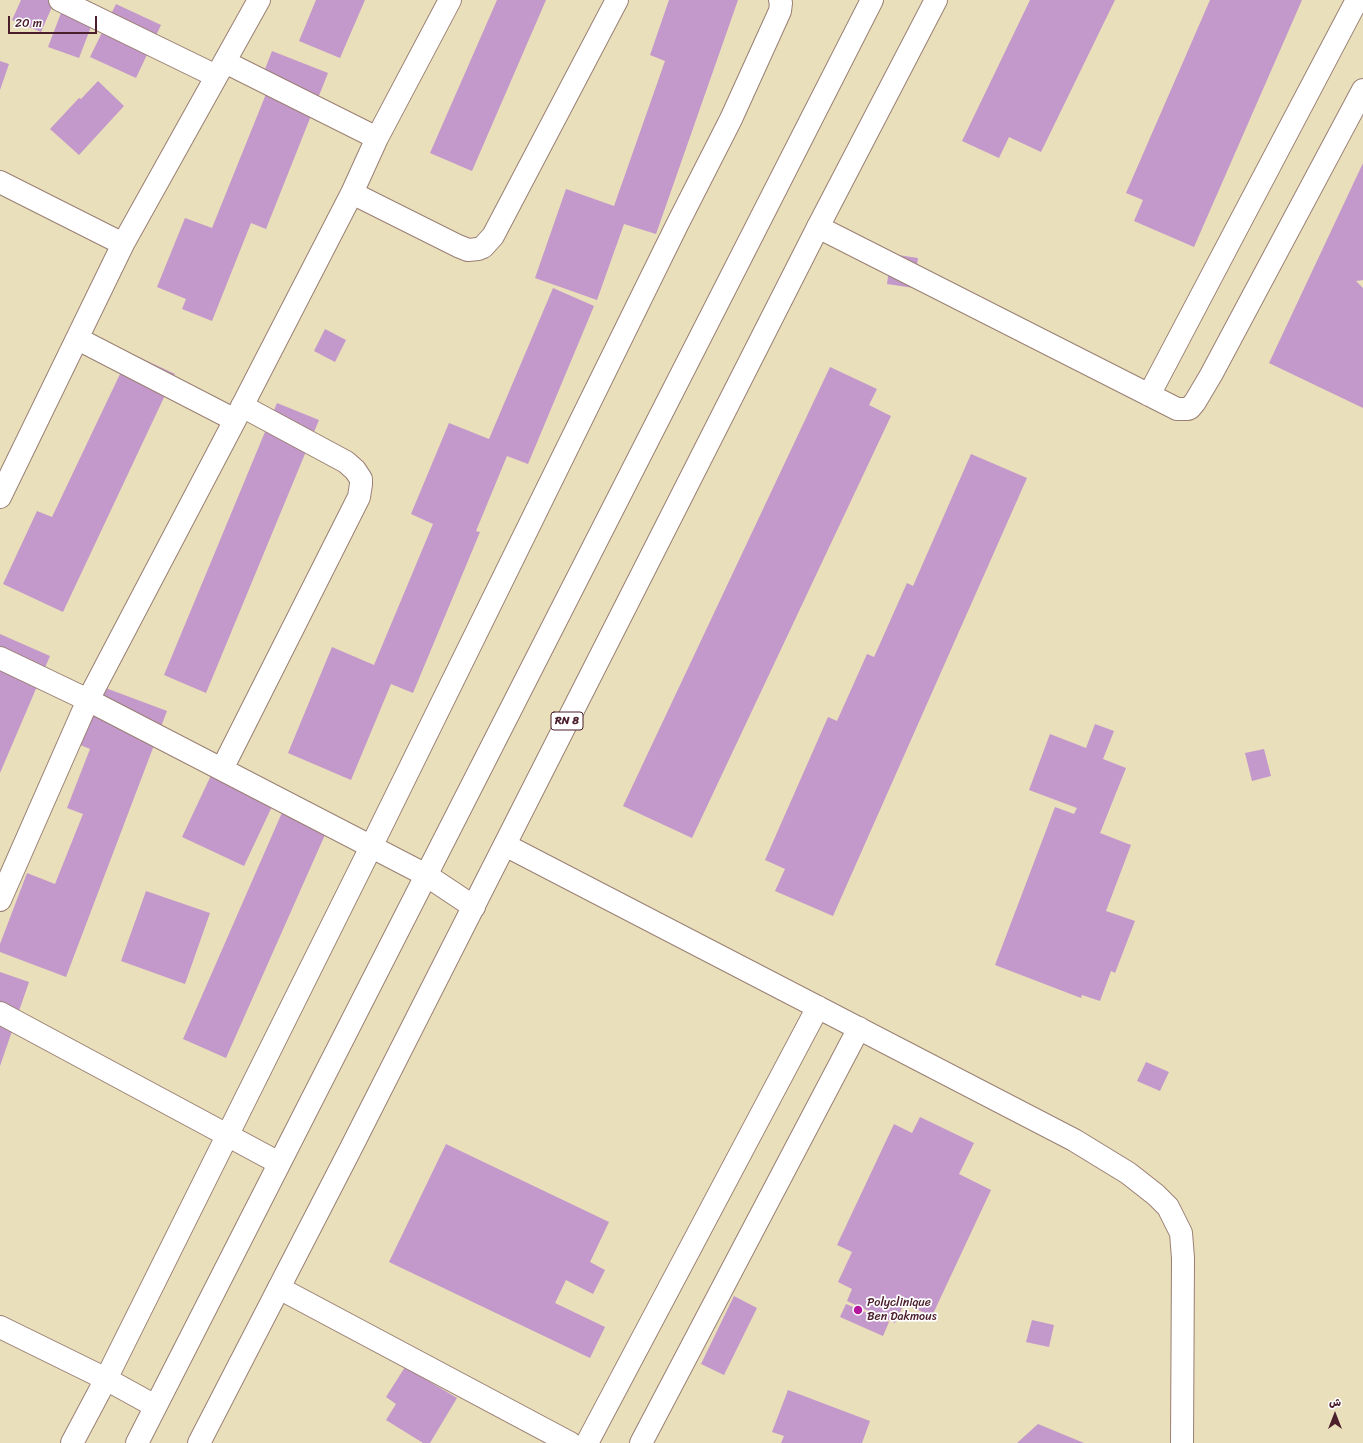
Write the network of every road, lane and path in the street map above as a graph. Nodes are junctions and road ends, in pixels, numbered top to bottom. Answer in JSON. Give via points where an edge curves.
{"nodes":[{"id":1,"x":60,"y":0,"type":"edge"},
{"id":2,"x":259,"y":0,"type":"edge"},
{"id":3,"x":450,"y":0,"type":"edge"},
{"id":4,"x":617,"y":0,"type":"edge"},
{"id":5,"x":780,"y":0,"type":"edge"},
{"id":6,"x":872,"y":0,"type":"edge"},
{"id":7,"x":936,"y":0,"type":"edge"},
{"id":8,"x":1357,"y":0,"type":"edge"},
{"id":9,"x":220,"y":69,"type":"junction"},
{"id":10,"x":1363,"y":90,"type":"edge"},
{"id":11,"x":377,"y":138,"type":"junction"},
{"id":12,"x":0,"y":182,"type":"edge"},
{"id":13,"x":352,"y":193,"type":"junction"},
{"id":14,"x":818,"y":226,"type":"junction"},
{"id":15,"x":123,"y":244,"type":"junction"},
{"id":16,"x":78,"y":339,"type":"junction"},
{"id":17,"x":1149,"y":395,"type":"junction"},
{"id":18,"x":239,"y":413,"type":"junction"},
{"id":19,"x":6,"y":470,"type":"edge"},
{"id":20,"x":0,"y":497,"type":"edge"},
{"id":21,"x":0,"y":658,"type":"edge"},
{"id":22,"x":88,"y":700,"type":"junction"},
{"id":23,"x":222,"y":769,"type":"junction"},
{"id":24,"x":505,"y":845,"type":"junction"},
{"id":25,"x":371,"y":847,"type":"junction"},
{"id":26,"x":426,"y":876,"type":"junction"},
{"id":27,"x":0,"y":900,"type":"edge"},
{"id":28,"x":474,"y":907,"type":"junction"},
{"id":29,"x":818,"y":1007,"type":"junction"},
{"id":30,"x":0,"y":1013,"type":"edge"},
{"id":31,"x":859,"y":1028,"type":"junction"},
{"id":32,"x":227,"y":1135,"type":"junction"},
{"id":33,"x":279,"y":1163,"type":"junction"},
{"id":34,"x":279,"y":1288,"type":"junction"},
{"id":35,"x":0,"y":1326,"type":"edge"},
{"id":36,"x":106,"y":1379,"type":"junction"},
{"id":37,"x":155,"y":1406,"type":"junction"},
{"id":38,"x":72,"y":1443,"type":"edge"},
{"id":39,"x":137,"y":1443,"type":"edge"},
{"id":40,"x":199,"y":1443,"type":"edge"},
{"id":41,"x":570,"y":1443,"type":"edge"},
{"id":42,"x":587,"y":1443,"type":"edge"},
{"id":43,"x":641,"y":1443,"type":"edge"},
{"id":44,"x":1182,"y":1443,"type":"edge"}],
"edges":[{"from":1,"to":9,"type":"main road"},
{"from":2,"to":9,"type":"main road"},
{"from":3,"to":11,"type":"main road"},
{"from":4,"to":13,"type":"main road","via":[[493,236],[483,247],[468,250],[458,246]]},
{"from":5,"to":25,"type":"main road","via":[[780,11],[731,119]]},
{"from":6,"to":26,"type":"main road"},
{"from":7,"to":14,"type":"main road","number":"RN 8"},
{"from":8,"to":17,"type":"main road"},
{"from":9,"to":11,"type":"main road"},
{"from":9,"to":15,"type":"main road"},
{"from":10,"to":17,"type":"main road","via":[[1192,406],[1188,409],[1177,409]]},
{"from":11,"to":13,"type":"main road"},
{"from":12,"to":15,"type":"main road"},
{"from":13,"to":18,"type":"main road"},
{"from":14,"to":17,"type":"main road"},
{"from":14,"to":24,"type":"main road","number":"RN 8"},
{"from":15,"to":16,"type":"main road"},
{"from":16,"to":18,"type":"main road"},
{"from":16,"to":19,"type":"main road"},
{"from":18,"to":22,"type":"main road"},
{"from":18,"to":23,"type":"main road","via":[[346,462],[355,470],[362,484],[359,497]]},
{"from":19,"to":20,"type":"main road"},
{"from":21,"to":22,"type":"main road"},
{"from":22,"to":23,"type":"main road"},
{"from":22,"to":27,"type":"main road"},
{"from":23,"to":25,"type":"main road"},
{"from":24,"to":28,"type":"main road","number":"RN 8"},
{"from":24,"to":29,"type":"main road"},
{"from":25,"to":26,"type":"main road"},
{"from":25,"to":32,"type":"main road"},
{"from":26,"to":28,"type":"main road"},
{"from":26,"to":33,"type":"main road"},
{"from":28,"to":34,"type":"main road","number":"RN 8"},
{"from":29,"to":31,"type":"main road"},
{"from":29,"to":42,"type":"main road"},
{"from":30,"to":32,"type":"main road"},
{"from":31,"to":43,"type":"main road"},
{"from":31,"to":44,"type":"main road","via":[[1074,1140],[1128,1173],[1168,1207],[1181,1233],[1183,1258]]},
{"from":32,"to":33,"type":"main road"},
{"from":32,"to":36,"type":"main road"},
{"from":33,"to":37,"type":"main road"},
{"from":34,"to":40,"type":"main road","number":"RN 8"},
{"from":34,"to":41,"type":"main road"},
{"from":35,"to":36,"type":"main road"},
{"from":36,"to":37,"type":"main road"},
{"from":36,"to":38,"type":"main road"},
{"from":37,"to":39,"type":"main road"}]}
